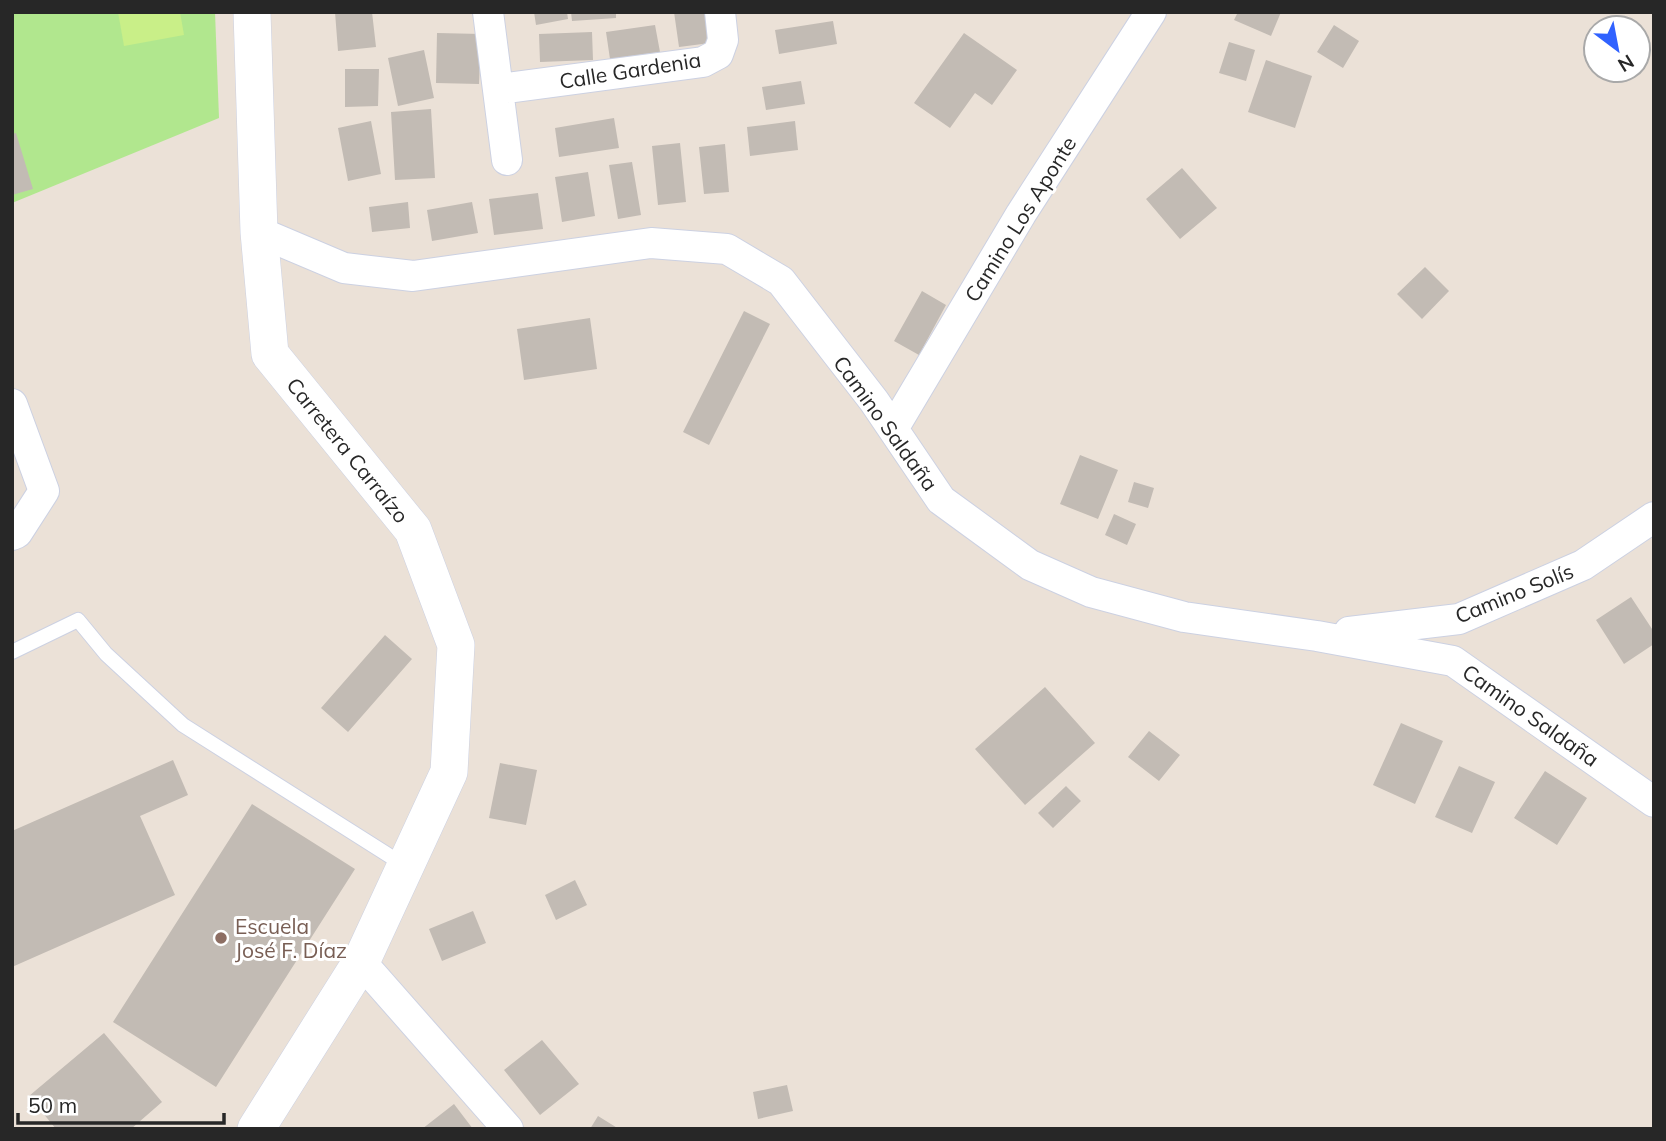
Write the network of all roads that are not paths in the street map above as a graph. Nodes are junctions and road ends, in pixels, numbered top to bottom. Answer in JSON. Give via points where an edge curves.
{"nodes":[{"id":1,"x":252,"y":12,"type":"edge"},
{"id":2,"x":488,"y":12,"type":"edge"},
{"id":3,"x":720,"y":12,"type":"edge"},
{"id":4,"x":1151,"y":12,"type":"edge"},
{"id":5,"x":499,"y":89,"type":"junction"},
{"id":6,"x":508,"y":160,"type":"dead end"},
{"id":7,"x":259,"y":232,"type":"junction"},
{"id":8,"x":12,"y":404,"type":"edge"},
{"id":9,"x":893,"y":429,"type":"junction"},
{"id":10,"x":1654,"y":517,"type":"edge"},
{"id":11,"x":14,"y":534,"type":"edge"},
{"id":12,"x":1318,"y":636,"type":"junction"},
{"id":13,"x":12,"y":652,"type":"edge"},
{"id":14,"x":1654,"y":802,"type":"edge"},
{"id":15,"x":406,"y":866,"type":"junction"},
{"id":16,"x":361,"y":962,"type":"junction"},
{"id":17,"x":256,"y":1129,"type":"edge"},
{"id":18,"x":508,"y":1129,"type":"edge"}],
"edges":[{"from":1,"to":7,"type":"street","name":"Carretera Carraízo"},
{"from":2,"to":5,"type":"street"},
{"from":3,"to":5,"type":"street","name":"Calle Gardenia","via":[[723,40],[718,54],[703,62]]},
{"from":4,"to":9,"type":"street","name":"Camino Los Aponte","via":[[1021,214]]},
{"from":5,"to":6,"type":"street"},
{"from":7,"to":9,"type":"street","name":"Camino Saldaña","via":[[344,268],[413,276],[650,243],[727,249],[780,281]]},
{"from":7,"to":15,"type":"street","name":"Carretera Carraízo","via":[[270,354],[413,530],[456,645],[449,772]]},
{"from":8,"to":11,"type":"street","via":[[44,491]]},
{"from":9,"to":12,"type":"street","name":"Camino Saldaña","via":[[942,500],[1030,565],[1091,592],[1184,617]]},
{"from":10,"to":12,"type":"street","name":"Camino Solís","via":[[1583,565],[1459,619]]},
{"from":12,"to":14,"type":"street","name":"Camino Saldaña","via":[[1453,661]]},
{"from":13,"to":15,"type":"lane","via":[[78,620],[106,654],[183,725]]},
{"from":15,"to":16,"type":"street","name":"Carretera Carraízo"},
{"from":16,"to":17,"type":"street","name":"Carretera Carraízo"},
{"from":16,"to":18,"type":"street"}]}
